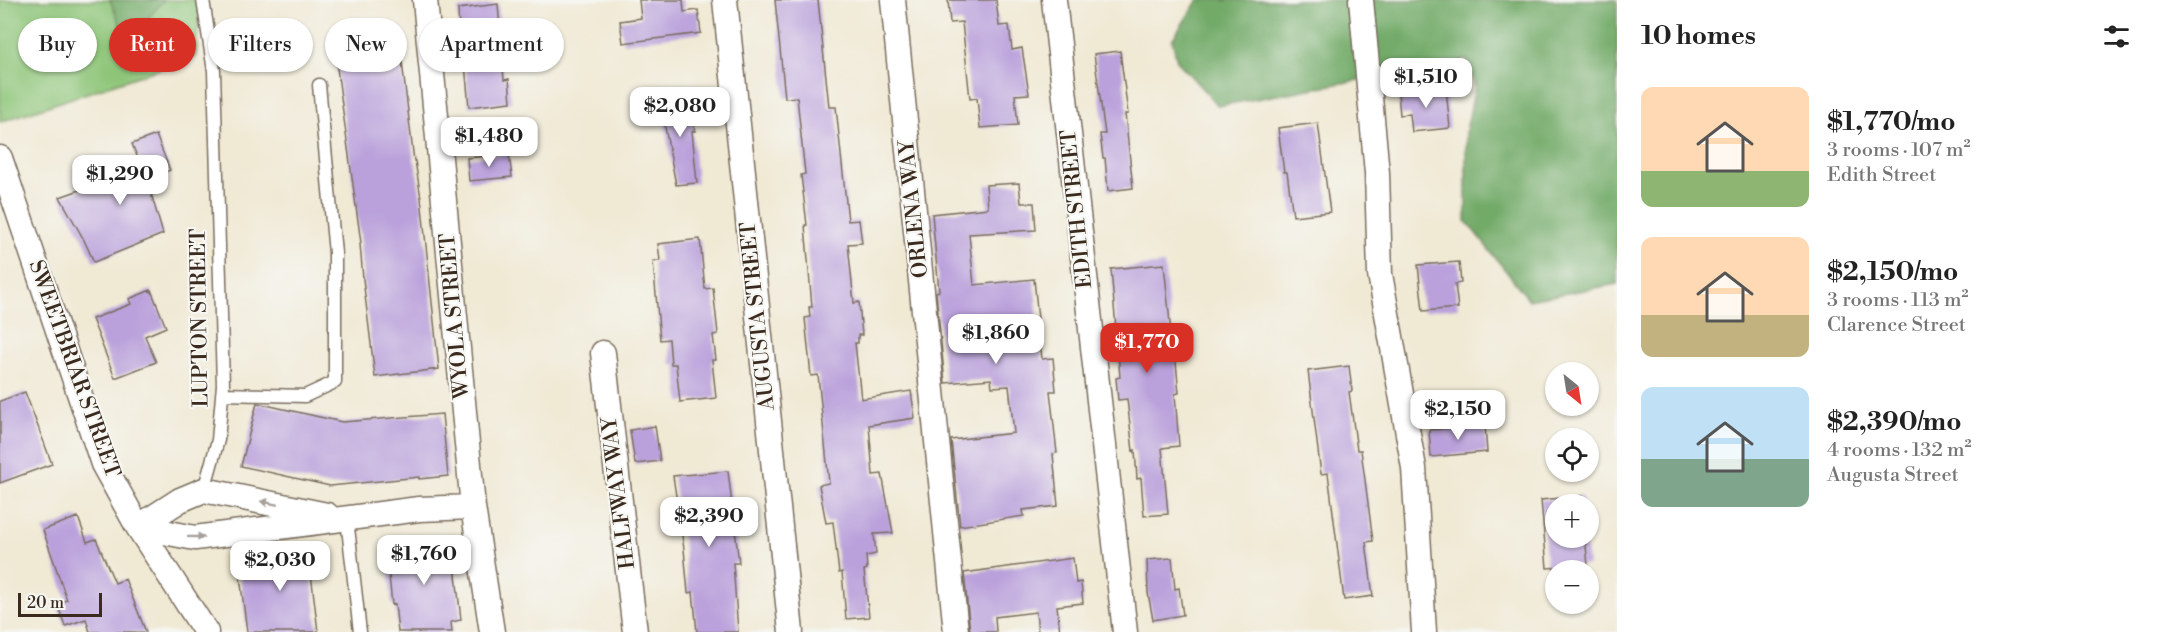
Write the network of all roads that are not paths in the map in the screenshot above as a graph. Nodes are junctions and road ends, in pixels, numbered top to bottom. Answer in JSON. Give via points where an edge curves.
{"nodes":[{"id":1,"x":203,"y":0,"type":"edge"},
{"id":2,"x":425,"y":0,"type":"edge"},
{"id":3,"x":725,"y":0,"type":"edge"},
{"id":4,"x":892,"y":0,"type":"edge"},
{"id":5,"x":1054,"y":0,"type":"edge"},
{"id":6,"x":1361,"y":0,"type":"edge"},
{"id":7,"x":319,"y":85,"type":"dead end"},
{"id":8,"x":0,"y":158,"type":"edge"},
{"id":9,"x":603,"y":353,"type":"dead end"},
{"id":10,"x":222,"y":394,"type":"junction"},
{"id":11,"x":204,"y":490,"type":"junction"},
{"id":12,"x":473,"y":507,"type":"junction"},
{"id":13,"x":346,"y":519,"type":"junction"},
{"id":14,"x":138,"y":527,"type":"junction"},
{"id":15,"x":206,"y":632,"type":"edge"},
{"id":16,"x":360,"y":632,"type":"edge"},
{"id":17,"x":492,"y":632,"type":"edge"},
{"id":18,"x":635,"y":632,"type":"edge"},
{"id":19,"x":791,"y":632,"type":"edge"},
{"id":20,"x":956,"y":632,"type":"edge"},
{"id":21,"x":1125,"y":632,"type":"edge"},
{"id":22,"x":1424,"y":632,"type":"edge"}],
"edges":[{"from":1,"to":10,"type":"lane","name":"LUPTON STREET","via":[[214,71]]},
{"from":2,"to":12,"type":"street","name":"WYOLA STREET"},
{"from":3,"to":19,"type":"street","name":"AUGUSTA STREET"},
{"from":4,"to":20,"type":"street","name":"ORLENA WAY"},
{"from":5,"to":21,"type":"street","name":"EDITH STREET"},
{"from":6,"to":22,"type":"street","via":[[1377,173],[1380,274],[1414,468]]},
{"from":7,"to":10,"type":"lane","via":[[335,253],[335,382],[305,396]]},
{"from":8,"to":14,"type":"street","name":"SWEETBRIAR STREET","via":[[103,464]]},
{"from":9,"to":18,"type":"street","name":"HALFWAY WAY"},
{"from":10,"to":11,"type":"lane","name":"LUPTON STREET","via":[[218,440]]},
{"from":13,"to":11,"type":"street","one_way":true},
{"from":11,"to":14,"type":"street","via":[[180,500]]},
{"from":12,"to":13,"type":"street","via":[[419,508]]},
{"from":12,"to":17,"type":"street","name":"WYOLA STREET"},
{"from":14,"to":13,"type":"street","one_way":true,"via":[[195,538]]},
{"from":13,"to":16,"type":"lane"},
{"from":14,"to":15,"type":"street","name":"SWEETBRIAR STREET"}]}
